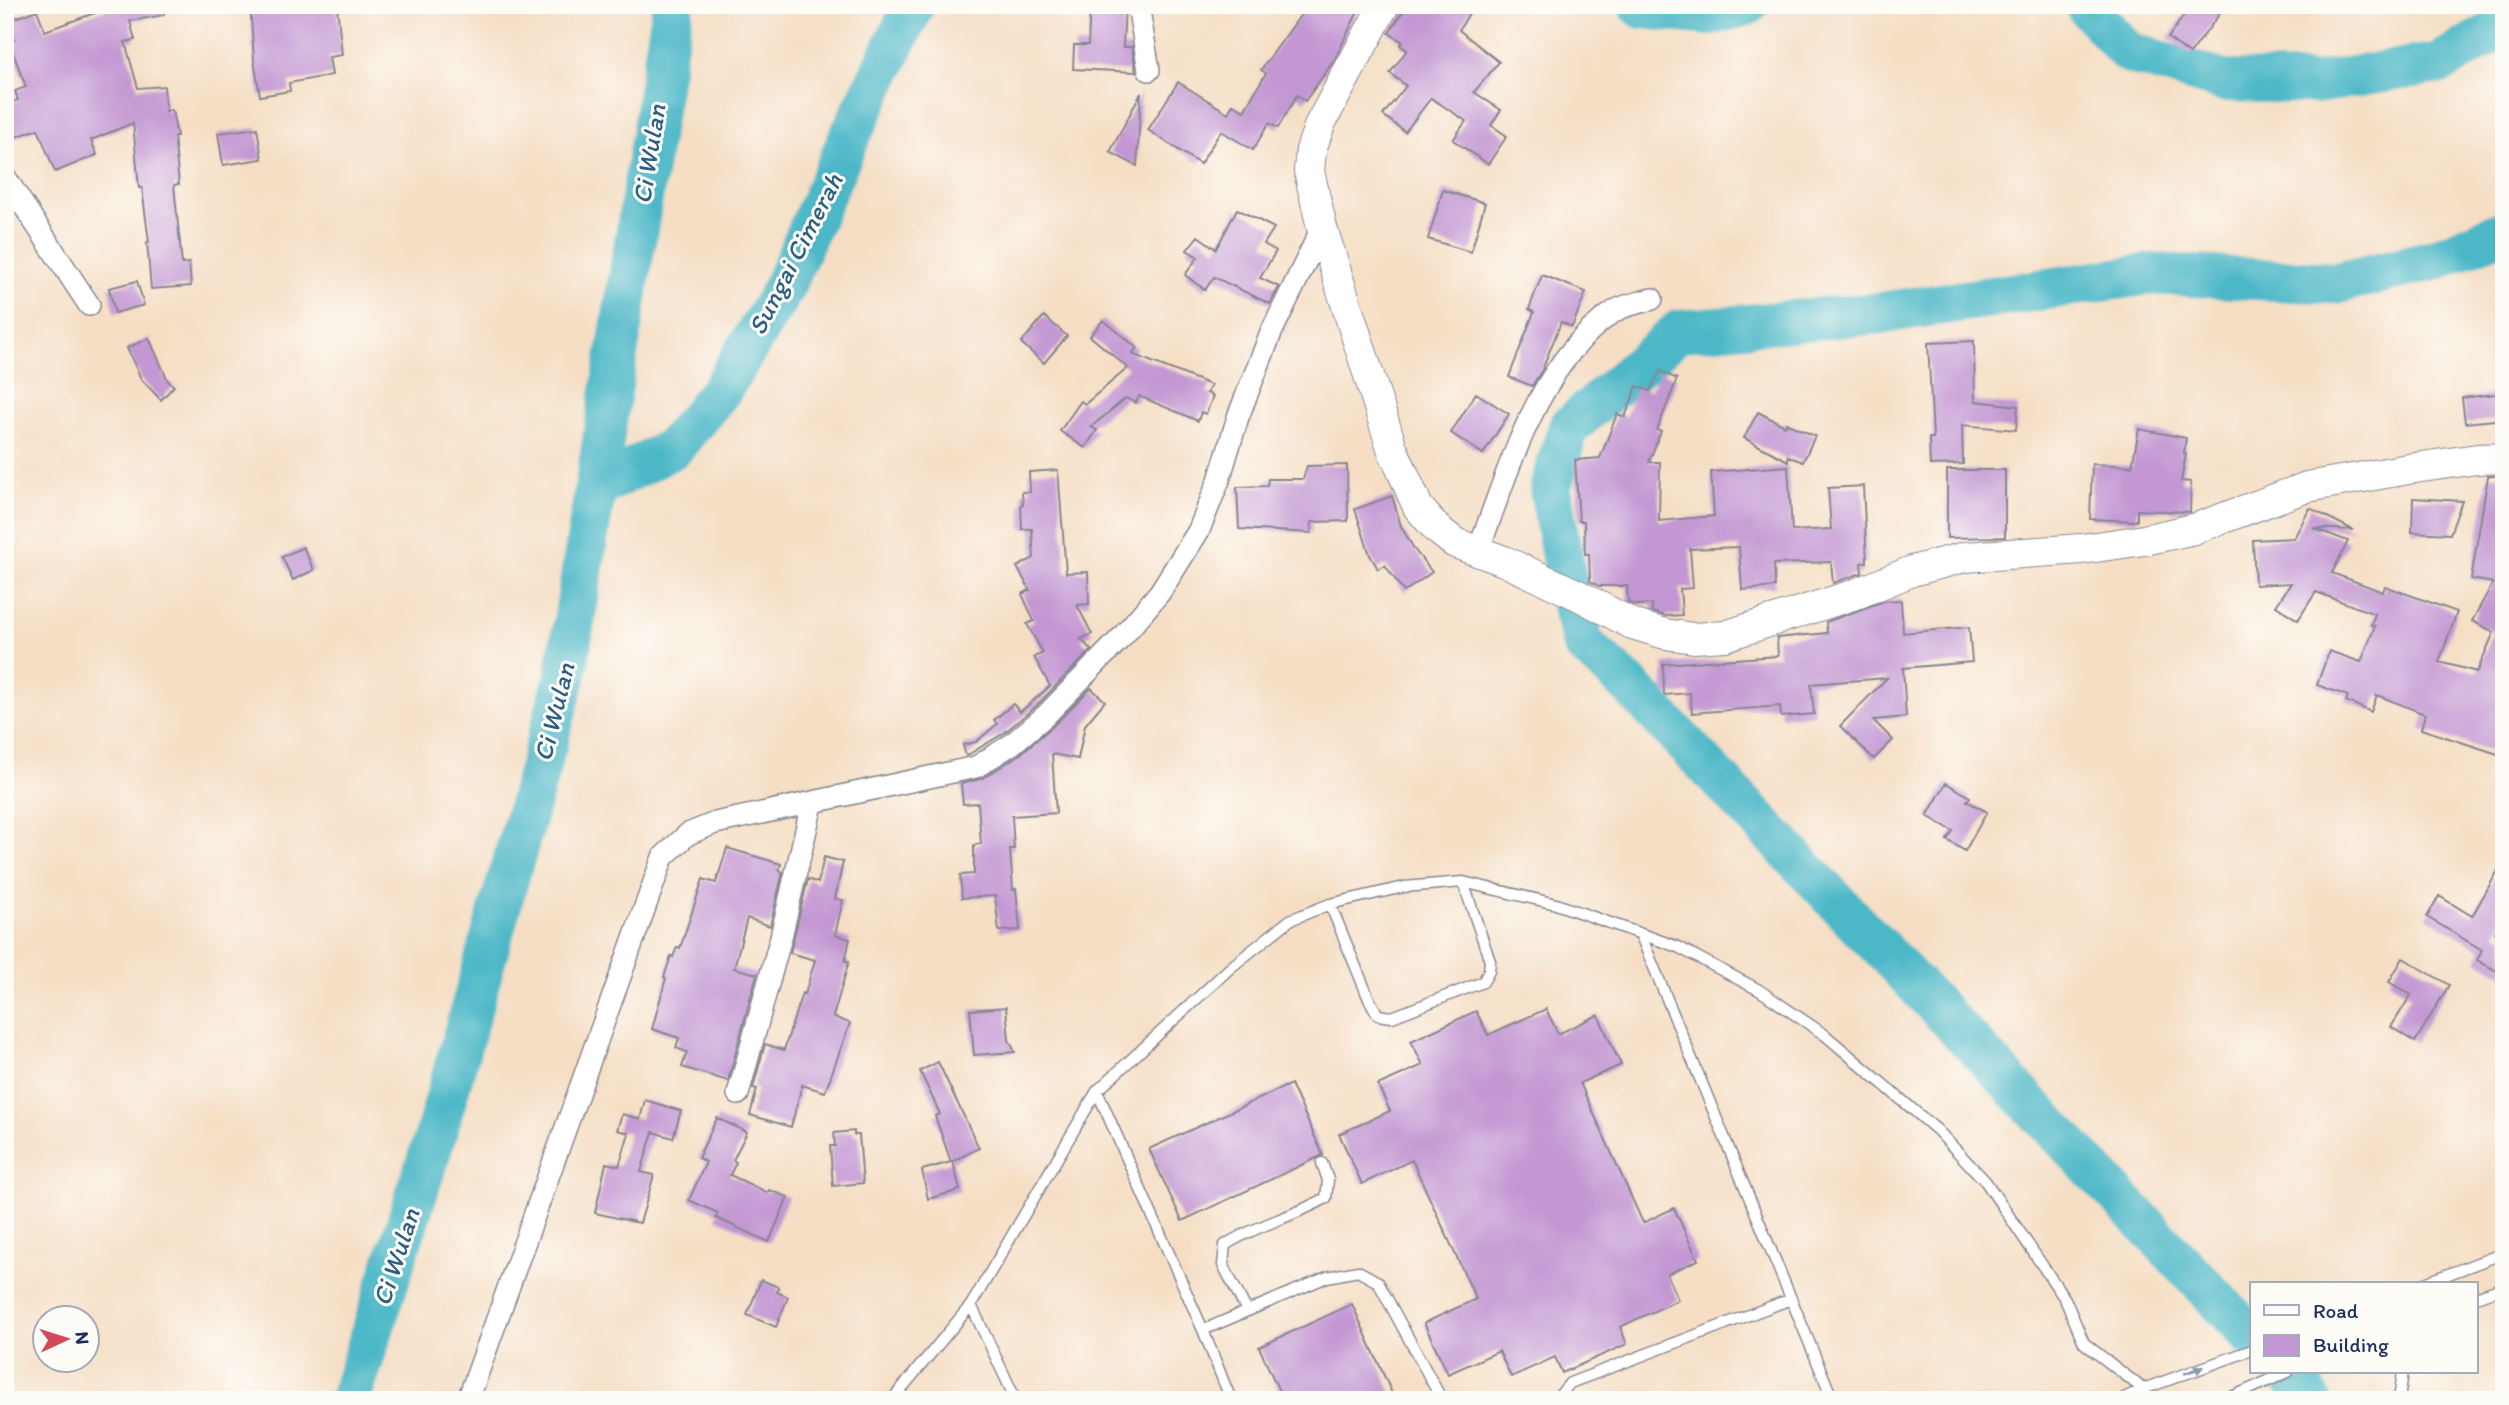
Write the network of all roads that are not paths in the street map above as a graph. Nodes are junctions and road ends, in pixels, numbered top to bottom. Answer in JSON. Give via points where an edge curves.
{"nodes":[{"id":1,"x":1138,"y":5,"type":"edge"},
{"id":2,"x":1376,"y":8,"type":"edge"},
{"id":3,"x":1149,"y":70,"type":"dead end"},
{"id":4,"x":5,"y":177,"type":"edge"},
{"id":5,"x":1322,"y":228,"type":"junction"},
{"id":6,"x":1652,"y":299,"type":"dead end"},
{"id":7,"x":89,"y":305,"type":"dead end"},
{"id":8,"x":2504,"y":458,"type":"edge"},
{"id":9,"x":1491,"y":556,"type":"junction"},
{"id":10,"x":812,"y":804,"type":"junction"},
{"id":11,"x":1463,"y":882,"type":"junction"},
{"id":12,"x":1330,"y":904,"type":"junction"},
{"id":13,"x":1641,"y":936,"type":"junction"},
{"id":14,"x":1097,"y":1091,"type":"junction"},
{"id":15,"x":738,"y":1094,"type":"dead end"},
{"id":16,"x":1322,"y":1163,"type":"dead end"},
{"id":17,"x":2504,"y":1253,"type":"edge"},
{"id":18,"x":2427,"y":1282,"type":"edge"},
{"id":19,"x":2504,"y":1287,"type":"edge"},
{"id":20,"x":2478,"y":1296,"type":"edge"},
{"id":21,"x":1791,"y":1299,"type":"junction"},
{"id":22,"x":971,"y":1305,"type":"junction"},
{"id":23,"x":1247,"y":1311,"type":"junction"},
{"id":24,"x":1203,"y":1329,"type":"junction"},
{"id":25,"x":2248,"y":1351,"type":"edge"},
{"id":26,"x":2283,"y":1374,"type":"edge"},
{"id":27,"x":2403,"y":1374,"type":"edge"},
{"id":28,"x":2143,"y":1389,"type":"junction"},
{"id":29,"x":468,"y":1400,"type":"edge"},
{"id":30,"x":892,"y":1400,"type":"edge"},
{"id":31,"x":1016,"y":1400,"type":"edge"},
{"id":32,"x":1231,"y":1400,"type":"edge"},
{"id":33,"x":1442,"y":1400,"type":"edge"},
{"id":34,"x":1556,"y":1400,"type":"edge"},
{"id":35,"x":1833,"y":1400,"type":"edge"},
{"id":36,"x":2120,"y":1400,"type":"edge"},
{"id":37,"x":2148,"y":1400,"type":"edge"},
{"id":38,"x":2225,"y":1400,"type":"edge"},
{"id":39,"x":2399,"y":1400,"type":"edge"}],
"edges":[{"from":1,"to":3,"type":"street"},
{"from":2,"to":5,"type":"main road","via":[[1311,150],[1309,171]]},
{"from":4,"to":7,"type":"street"},
{"from":5,"to":9,"type":"main road","via":[[1409,490],[1437,529],[1455,543]]},
{"from":5,"to":10,"type":"street","via":[[1271,332],[1199,530],[1160,592],[1122,637],[1045,716],[976,767]]},
{"from":6,"to":9,"type":"street","via":[[1614,311],[1587,334],[1541,396],[1509,469]]},
{"from":8,"to":9,"type":"main road","via":[[2408,468],[2307,487],[2194,529],[2144,540],[1965,557],[1725,636],[1694,638],[1632,624]]},
{"from":10,"to":15,"type":"street"},
{"from":10,"to":29,"type":"street","via":[[715,823],[688,834],[663,857]]},
{"from":11,"to":12,"type":"lane","via":[[1404,887]]},
{"from":11,"to":12,"type":"lane","via":[[1490,961],[1489,971],[1483,982],[1392,1017],[1378,1015],[1369,999]]},
{"from":11,"to":13,"type":"lane","via":[[1556,904]]},
{"from":12,"to":14,"type":"lane","via":[[1290,920],[1240,960]]},
{"from":13,"to":21,"type":"lane"},
{"from":13,"to":28,"type":"lane","via":[[1678,947],[1759,989],[1825,1035],[1937,1130],[1986,1182],[2022,1234],[2065,1299],[2084,1343]]},
{"from":14,"to":22,"type":"lane"},
{"from":14,"to":24,"type":"lane"},
{"from":16,"to":23,"type":"lane","via":[[1328,1180],[1326,1198],[1225,1245],[1223,1265]]},
{"from":17,"to":18,"type":"lane"},
{"from":19,"to":20,"type":"lane"},
{"from":21,"to":34,"type":"lane","via":[[1570,1383]]},
{"from":21,"to":35,"type":"lane"},
{"from":22,"to":30,"type":"lane"},
{"from":22,"to":31,"type":"lane"},
{"from":23,"to":24,"type":"lane"},
{"from":23,"to":33,"type":"lane","via":[[1327,1277],[1358,1272],[1378,1282]]},
{"from":24,"to":32,"type":"lane"},
{"from":28,"to":25,"type":"lane","one_way":true},
{"from":26,"to":38,"type":"lane"},
{"from":27,"to":39,"type":"lane"},
{"from":28,"to":36,"type":"lane"},
{"from":28,"to":37,"type":"lane"}]}
